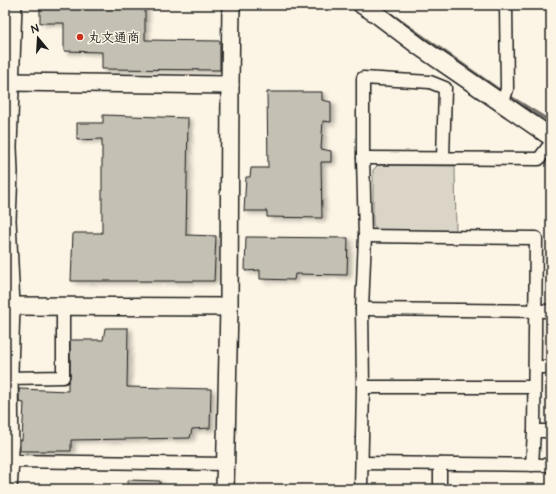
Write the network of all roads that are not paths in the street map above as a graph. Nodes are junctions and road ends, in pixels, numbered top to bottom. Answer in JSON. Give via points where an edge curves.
{"nodes":[{"id":1,"x":13,"y":5,"type":"edge"},
{"id":2,"x":231,"y":5,"type":"edge"},
{"id":3,"x":362,"y":5,"type":"edge"},
{"id":4,"x":506,"y":5,"type":"edge"},
{"id":5,"x":10,"y":82,"type":"junction"},
{"id":6,"x":230,"y":85,"type":"junction"},
{"id":7,"x":505,"y":98,"type":"junction"},
{"id":8,"x":551,"y":137,"type":"edge"},
{"id":9,"x":551,"y":143,"type":"edge"},
{"id":10,"x":363,"y":158,"type":"junction"},
{"id":11,"x":443,"y":158,"type":"junction"},
{"id":12,"x":365,"y":236,"type":"junction"},
{"id":13,"x":10,"y":306,"type":"junction"},
{"id":14,"x":63,"y":307,"type":"junction"},
{"id":15,"x":229,"y":307,"type":"junction"},
{"id":16,"x":362,"y":309,"type":"junction"},
{"id":17,"x":535,"y":311,"type":"junction"},
{"id":18,"x":551,"y":311,"type":"edge"},
{"id":19,"x":535,"y":367,"type":"junction"},
{"id":20,"x":551,"y":367,"type":"edge"},
{"id":21,"x":9,"y":378,"type":"junction"},
{"id":22,"x":363,"y":387,"type":"junction"},
{"id":23,"x":534,"y":387,"type":"junction"},
{"id":24,"x":534,"y":431,"type":"junction"},
{"id":25,"x":551,"y":431,"type":"edge"},
{"id":26,"x":10,"y":461,"type":"junction"},
{"id":27,"x":362,"y":463,"type":"junction"},
{"id":28,"x":225,"y":464,"type":"junction"},
{"id":29,"x":440,"y":464,"type":"junction"},
{"id":30,"x":532,"y":465,"type":"junction"},
{"id":31,"x":551,"y":465,"type":"edge"},
{"id":32,"x":8,"y":489,"type":"edge"},
{"id":33,"x":224,"y":489,"type":"edge"},
{"id":34,"x":361,"y":489,"type":"edge"},
{"id":35,"x":440,"y":489,"type":"edge"}],
"edges":[{"from":1,"to":5,"type":"street"},
{"from":2,"to":6,"type":"street"},
{"from":3,"to":7,"type":"street","via":[[420,46]]},
{"from":4,"to":7,"type":"street"},
{"from":5,"to":6,"type":"street"},
{"from":5,"to":13,"type":"street","via":[[7,220]]},
{"from":6,"to":15,"type":"street"},
{"from":7,"to":8,"type":"street"},
{"from":9,"to":11,"type":"street","via":[[539,159]]},
{"from":10,"to":11,"type":"street"},
{"from":10,"to":11,"type":"street","via":[[363,78],[430,82],[445,88]]},
{"from":10,"to":12,"type":"street"},
{"from":12,"to":16,"type":"street"},
{"from":12,"to":17,"type":"street","via":[[536,238]]},
{"from":13,"to":14,"type":"street"},
{"from":13,"to":21,"type":"street"},
{"from":14,"to":15,"type":"street"},
{"from":14,"to":21,"type":"street","via":[[63,378]]},
{"from":15,"to":28,"type":"street"},
{"from":16,"to":17,"type":"street"},
{"from":16,"to":22,"type":"street"},
{"from":17,"to":18,"type":"street"},
{"from":17,"to":19,"type":"street"},
{"from":19,"to":20,"type":"street"},
{"from":19,"to":23,"type":"street"},
{"from":21,"to":26,"type":"street"},
{"from":22,"to":23,"type":"street"},
{"from":22,"to":27,"type":"street"},
{"from":23,"to":24,"type":"street"},
{"from":24,"to":25,"type":"street"},
{"from":24,"to":30,"type":"street"},
{"from":26,"to":28,"type":"street"},
{"from":26,"to":32,"type":"street"},
{"from":27,"to":29,"type":"street"},
{"from":27,"to":34,"type":"street"},
{"from":28,"to":33,"type":"street"},
{"from":29,"to":30,"type":"street"},
{"from":29,"to":35,"type":"street"},
{"from":30,"to":31,"type":"street"}]}
